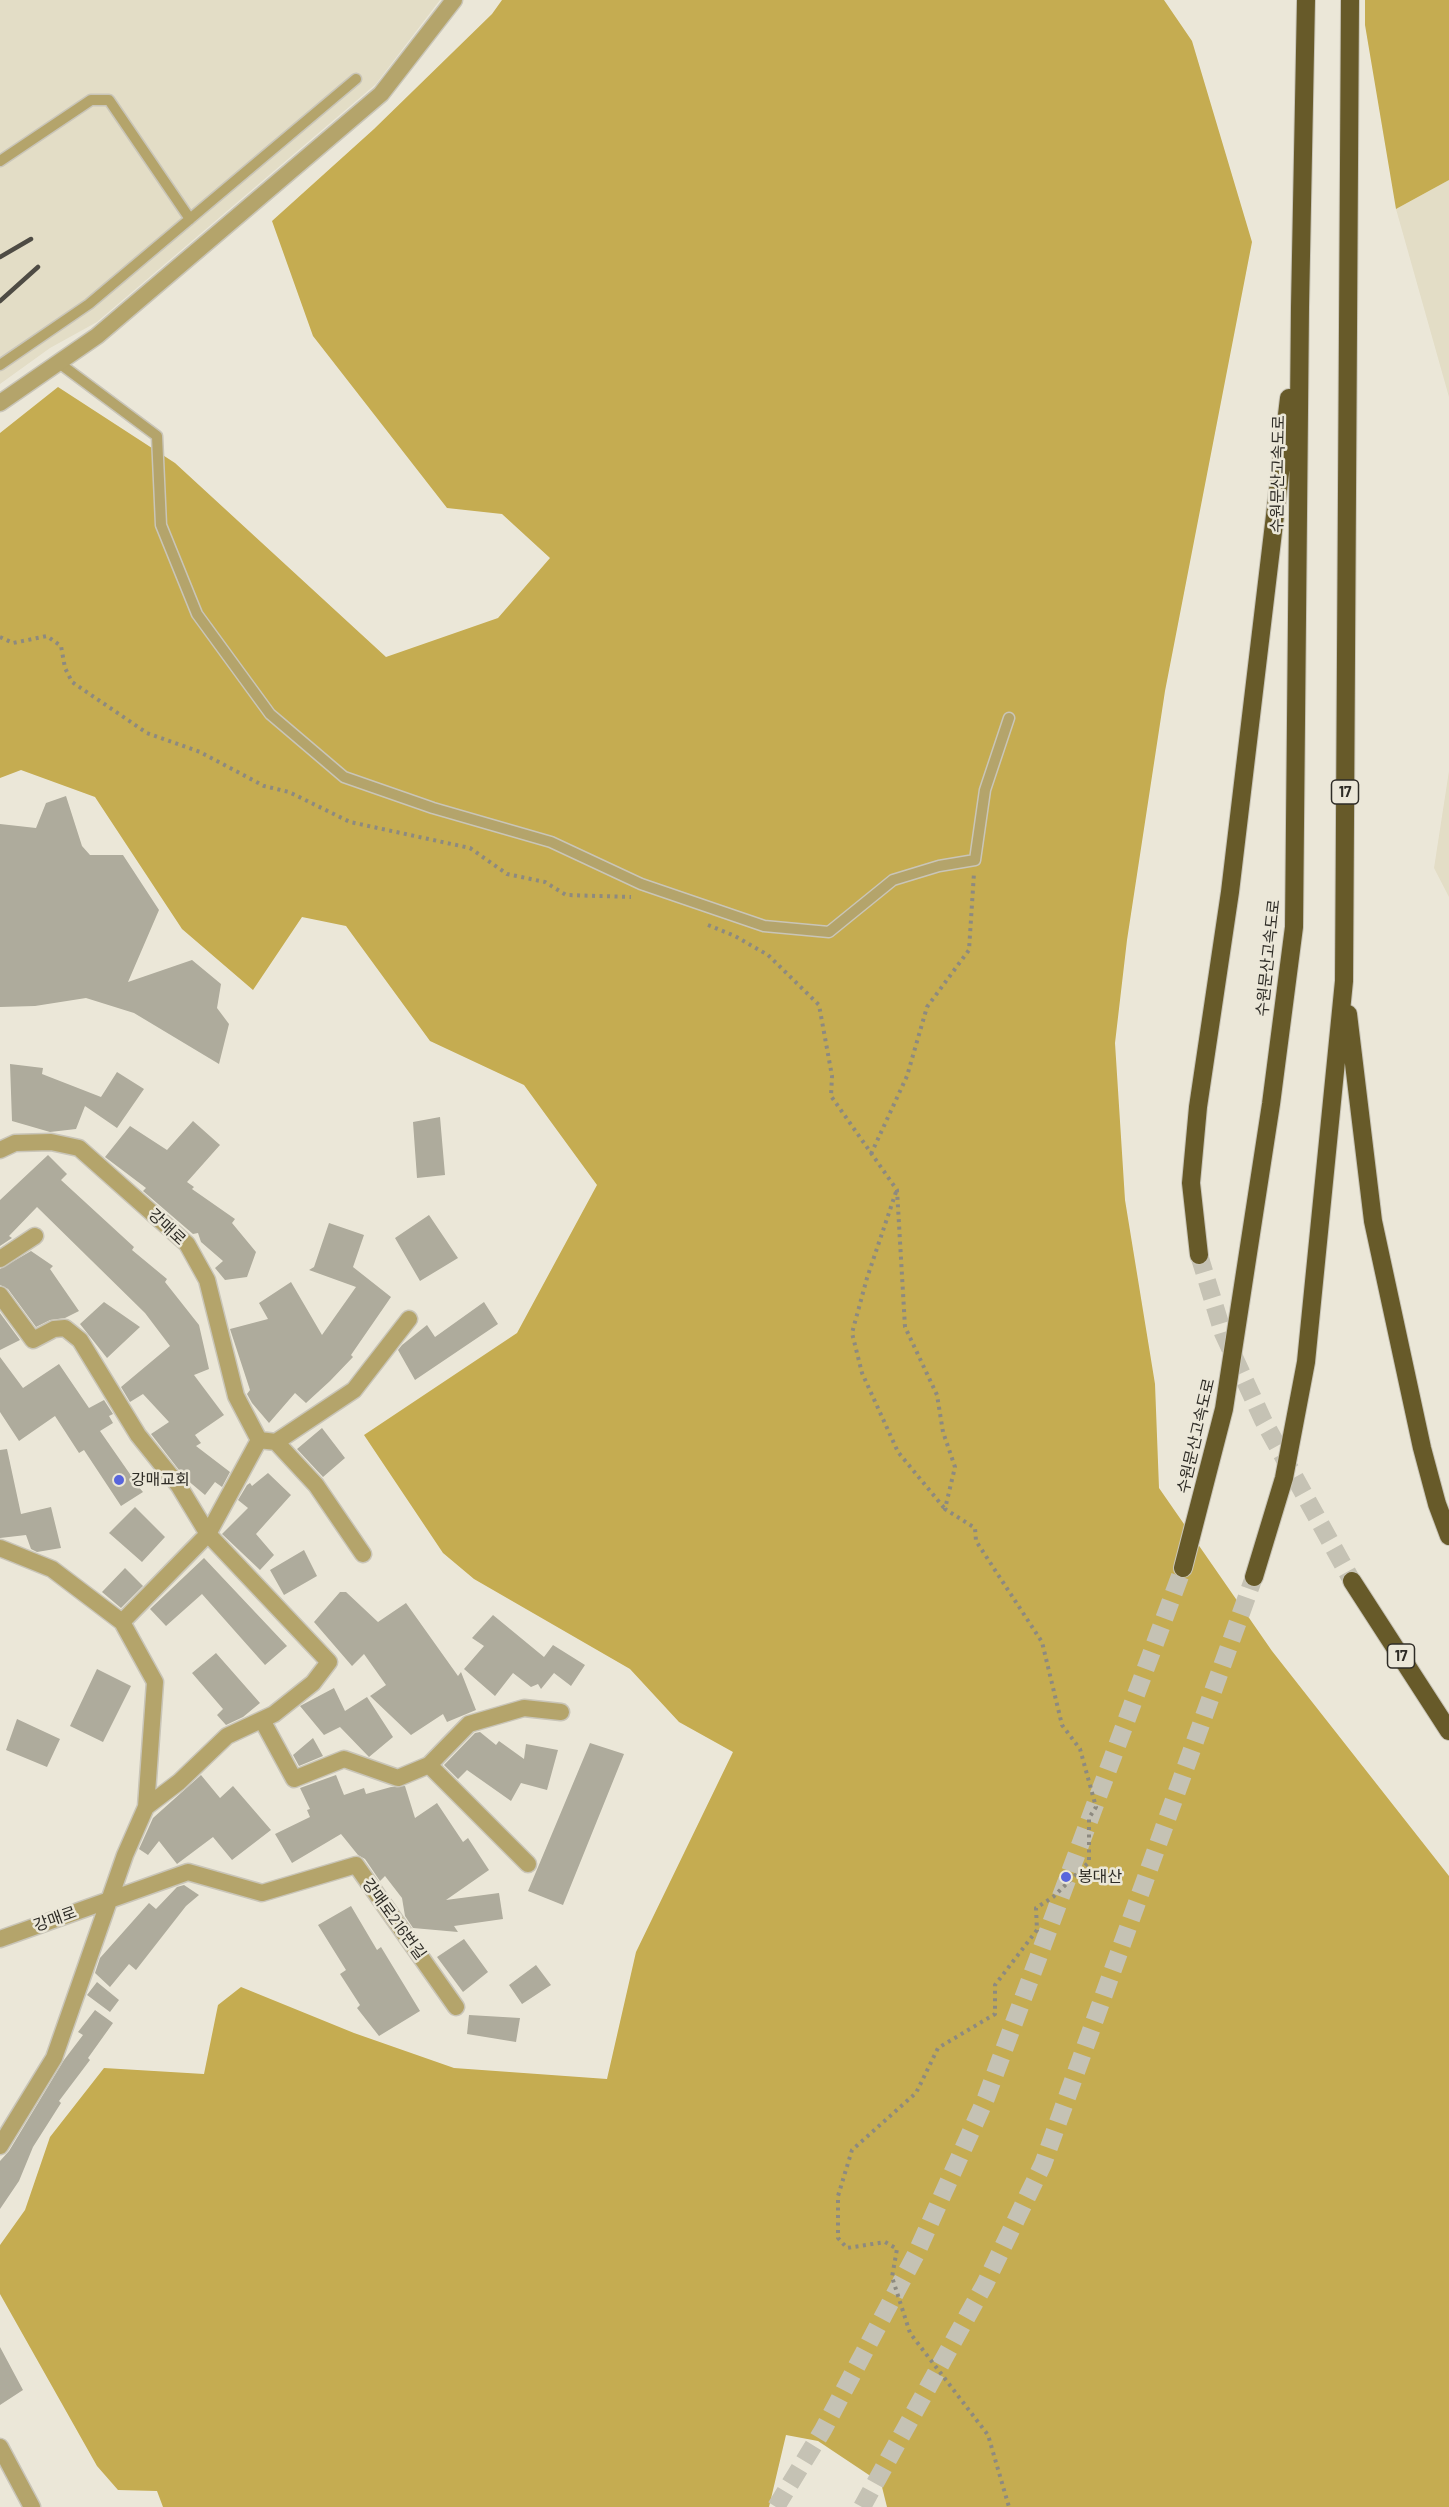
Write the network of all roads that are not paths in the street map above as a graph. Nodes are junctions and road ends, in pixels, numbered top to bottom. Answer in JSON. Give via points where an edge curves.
{"nodes":[{"id":1,"x":454,"y":0,"type":"edge"},
{"id":2,"x":1306,"y":0,"type":"edge"},
{"id":3,"x":1350,"y":0,"type":"edge"},
{"id":4,"x":356,"y":79,"type":"dead end"},
{"id":5,"x":0,"y":161,"type":"edge"},
{"id":6,"x":190,"y":219,"type":"junction"},
{"id":7,"x":1300,"y":307,"type":"junction"},
{"id":8,"x":58,"y":363,"type":"junction"},
{"id":9,"x":0,"y":365,"type":"edge"},
{"id":10,"x":0,"y":402,"type":"edge"},
{"id":11,"x":1009,"y":718,"type":"dead end"},
{"id":12,"x":1344,"y":981,"type":"junction"},
{"id":13,"x":0,"y":1150,"type":"edge"},
{"id":14,"x":35,"y":1236,"type":"dead end"},
{"id":15,"x":1199,"y":1255,"type":"tunnel mouth"},
{"id":16,"x":0,"y":1259,"type":"edge"},
{"id":17,"x":0,"y":1294,"type":"edge"},
{"id":18,"x":409,"y":1319,"type":"dead end"},
{"id":19,"x":259,"y":1440,"type":"junction"},
{"id":20,"x":276,"y":1442,"type":"junction"},
{"id":21,"x":208,"y":1534,"type":"junction"},
{"id":22,"x":1449,"y":1536,"type":"edge"},
{"id":23,"x":0,"y":1548,"type":"edge"},
{"id":24,"x":363,"y":1554,"type":"dead end"},
{"id":25,"x":1183,"y":1568,"type":"tunnel mouth"},
{"id":26,"x":1254,"y":1577,"type":"tunnel mouth"},
{"id":27,"x":1352,"y":1581,"type":"tunnel mouth"},
{"id":28,"x":122,"y":1622,"type":"junction"},
{"id":29,"x":561,"y":1712,"type":"dead end"},
{"id":30,"x":262,"y":1720,"type":"junction"},
{"id":31,"x":1449,"y":1731,"type":"edge"},
{"id":32,"x":429,"y":1765,"type":"junction"},
{"id":33,"x":146,"y":1807,"type":"junction"},
{"id":34,"x":528,"y":1864,"type":"dead end"},
{"id":35,"x":109,"y":1899,"type":"junction"},
{"id":36,"x":0,"y":1939,"type":"edge"},
{"id":37,"x":456,"y":2007,"type":"dead end"},
{"id":38,"x":0,"y":2146,"type":"edge"},
{"id":39,"x":0,"y":2447,"type":"edge"},
{"id":40,"x":32,"y":2507,"type":"edge"}],
"edges":[{"from":1,"to":8,"type":"street","via":[[381,94],[97,336]]},
{"from":2,"to":7,"type":"highway","name":"수원문산고속도로"},
{"from":3,"to":12,"type":"highway","number":"17"},
{"from":4,"to":6,"type":"lane"},
{"from":5,"to":6,"type":"lane","via":[[91,100],[109,100]]},
{"from":6,"to":9,"type":"lane","via":[[88,304]]},
{"from":7,"to":15,"type":"highway","name":"수원문산고속도로","via":[[1231,880],[1198,1107],[1191,1184]]},
{"from":7,"to":25,"type":"highway","name":"수원문산고속도로","via":[[1294,927],[1265,1150],[1224,1409]]},
{"from":8,"to":10,"type":"street"},
{"from":8,"to":11,"type":"lane","via":[[157,436],[161,525],[197,614],[270,714],[344,777],[551,842],[641,884],[764,926],[829,932],[892,880],[975,860],[985,789]]},
{"from":12,"to":22,"type":"highway","number":"17","via":[[1373,1221],[1422,1448]]},
{"from":12,"to":26,"type":"highway","number":"17","via":[[1306,1362],[1284,1478]]},
{"from":13,"to":19,"type":"street","name":"강매로","via":[[15,1143],[51,1142],[80,1148],[187,1244],[207,1280],[236,1396]]},
{"from":14,"to":16,"type":"street"},
{"from":17,"to":21,"type":"street","via":[[33,1340],[65,1328],[80,1340],[138,1435],[179,1486]]},
{"from":18,"to":20,"type":"street","via":[[354,1390]]},
{"from":19,"to":20,"type":"street"},
{"from":19,"to":21,"type":"street"},
{"from":20,"to":24,"type":"street","via":[[316,1485]]},
{"from":21,"to":28,"type":"street"},
{"from":21,"to":30,"type":"street","via":[[329,1662],[313,1683]]},
{"from":23,"to":28,"type":"street","via":[[52,1569]]},
{"from":27,"to":31,"type":"highway","number":"17"},
{"from":28,"to":33,"type":"street","via":[[155,1682]]},
{"from":29,"to":32,"type":"street","via":[[524,1708],[469,1724]]},
{"from":30,"to":32,"type":"street","via":[[294,1779],[345,1759],[398,1778]]},
{"from":30,"to":33,"type":"street","via":[[227,1736]]},
{"from":32,"to":34,"type":"street"},
{"from":33,"to":35,"type":"street"},
{"from":35,"to":36,"type":"street","name":"강매로"},
{"from":35,"to":37,"type":"street","name":"강매로216번길","via":[[188,1872],[262,1893],[356,1865]]},
{"from":35,"to":38,"type":"street","via":[[54,2058]]},
{"from":39,"to":40,"type":"street"}]}
